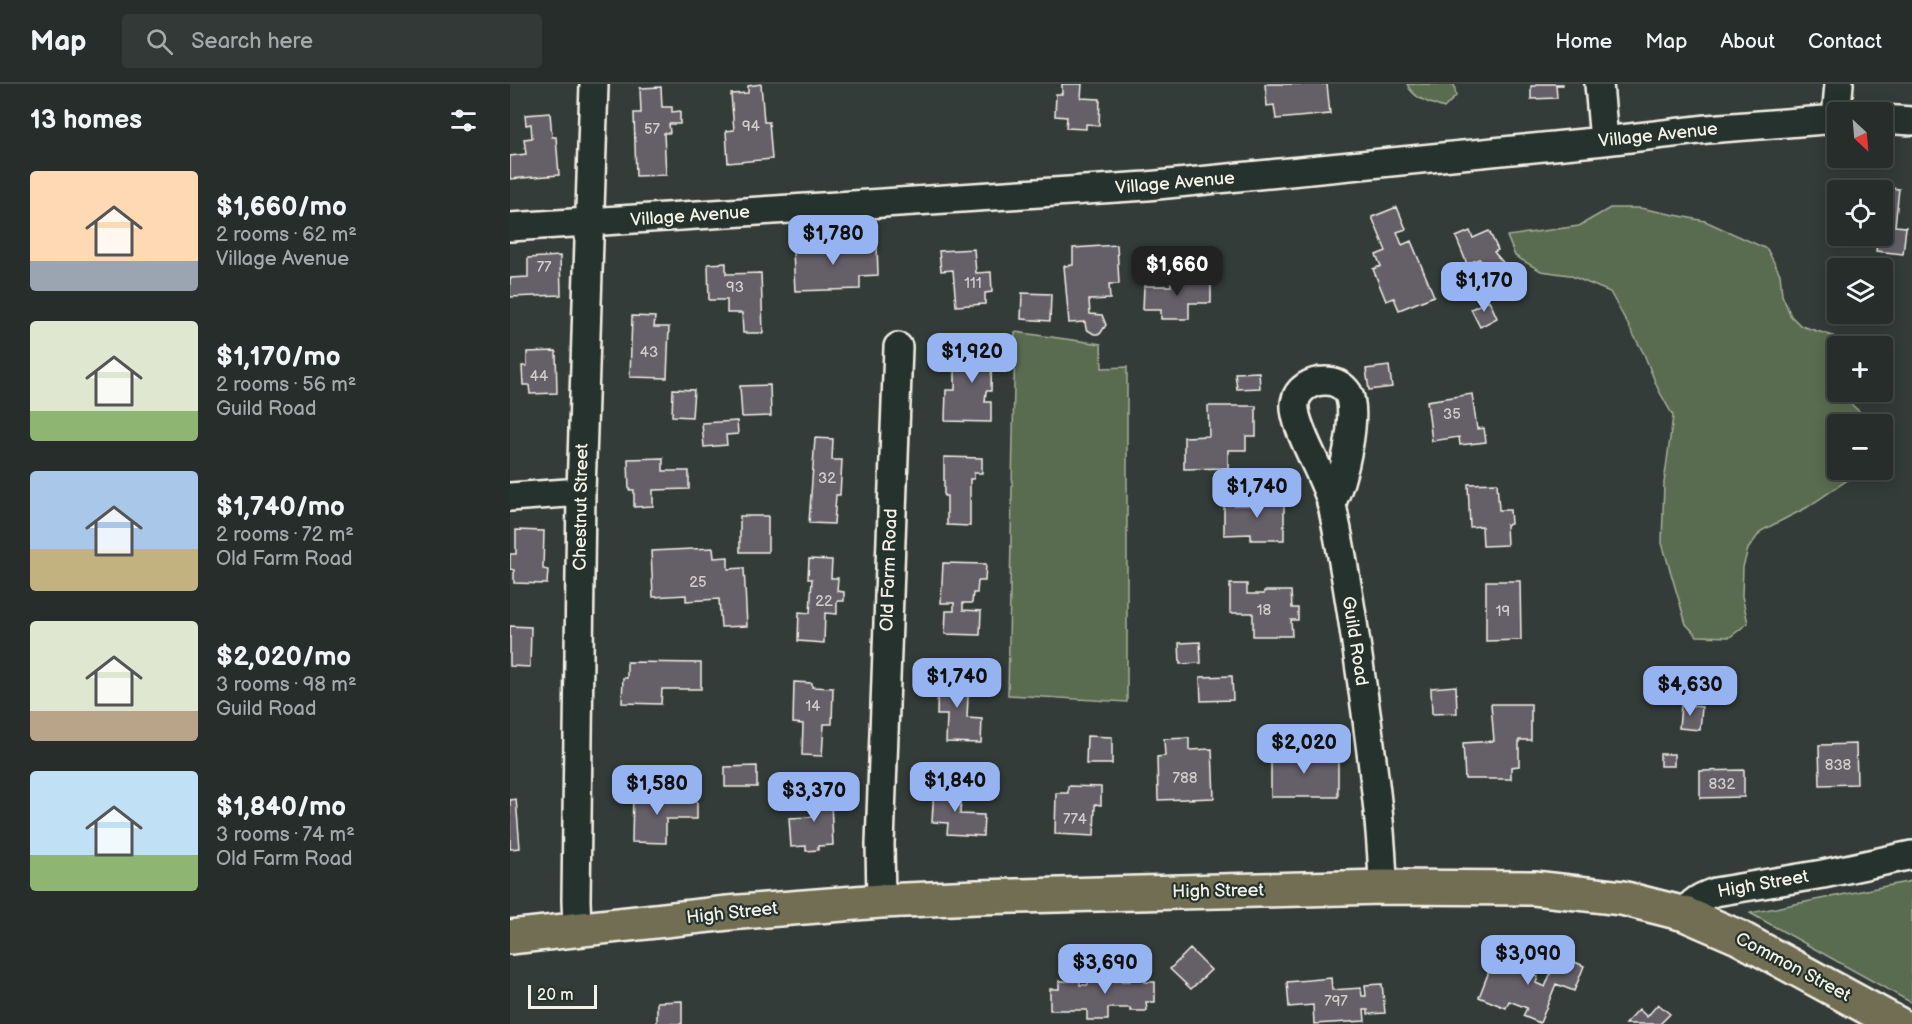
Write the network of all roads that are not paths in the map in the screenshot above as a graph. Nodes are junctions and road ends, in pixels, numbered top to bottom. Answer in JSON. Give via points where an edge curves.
{"nodes":[{"id":1,"x":594,"y":84,"type":"edge"},
{"id":2,"x":1599,"y":84,"type":"edge"},
{"id":3,"x":1839,"y":84,"type":"edge"},
{"id":4,"x":1838,"y":102,"type":"edge"},
{"id":5,"x":1893,"y":119,"type":"edge"},
{"id":6,"x":1827,"y":120,"type":"edge"},
{"id":7,"x":1912,"y":121,"type":"edge"},
{"id":8,"x":1604,"y":141,"type":"junction"},
{"id":9,"x":590,"y":222,"type":"junction"},
{"id":10,"x":510,"y":227,"type":"edge"},
{"id":11,"x":898,"y":347,"type":"dead end"},
{"id":12,"x":581,"y":492,"type":"junction"},
{"id":13,"x":510,"y":497,"type":"edge"},
{"id":14,"x":1331,"y":503,"type":"dead end"},
{"id":15,"x":1912,"y":855,"type":"edge"},
{"id":16,"x":1383,"y":887,"type":"junction"},
{"id":17,"x":880,"y":901,"type":"junction"},
{"id":18,"x":1685,"y":914,"type":"junction"},
{"id":19,"x":577,"y":930,"type":"junction"},
{"id":20,"x":510,"y":937,"type":"edge"},
{"id":21,"x":1898,"y":1024,"type":"edge"}],
"edges":[{"from":1,"to":9,"type":"street","name":"Chestnut Street"},
{"from":2,"to":8,"type":"street"},
{"from":3,"to":4,"type":"street"},
{"from":5,"to":7,"type":"street"},
{"from":6,"to":8,"type":"street","name":"Village Avenue"},
{"from":8,"to":9,"type":"street","name":"Village Avenue","via":[[1147,186]]},
{"from":9,"to":10,"type":"street","name":"Village Avenue"},
{"from":9,"to":12,"type":"street","name":"Chestnut Street"},
{"from":11,"to":17,"type":"street","name":"Old Farm Road"},
{"from":12,"to":13,"type":"street"},
{"from":12,"to":19,"type":"street","name":"Chestnut Street"},
{"from":14,"to":16,"type":"street","name":"Guild Road","via":[[1361,679],[1380,826]]},
{"from":15,"to":18,"type":"street","name":"High Street","via":[[1715,892],[1692,903]]},
{"from":16,"to":17,"type":"main road","name":"High Street"},
{"from":16,"to":18,"type":"main road","name":"High Street","via":[[1502,886],[1557,890],[1622,898]]},
{"from":17,"to":19,"type":"main road","name":"High Street"},
{"from":18,"to":21,"type":"main road","name":"Common Street","via":[[1738,937]]},
{"from":19,"to":20,"type":"main road","name":"High Street"}]}
